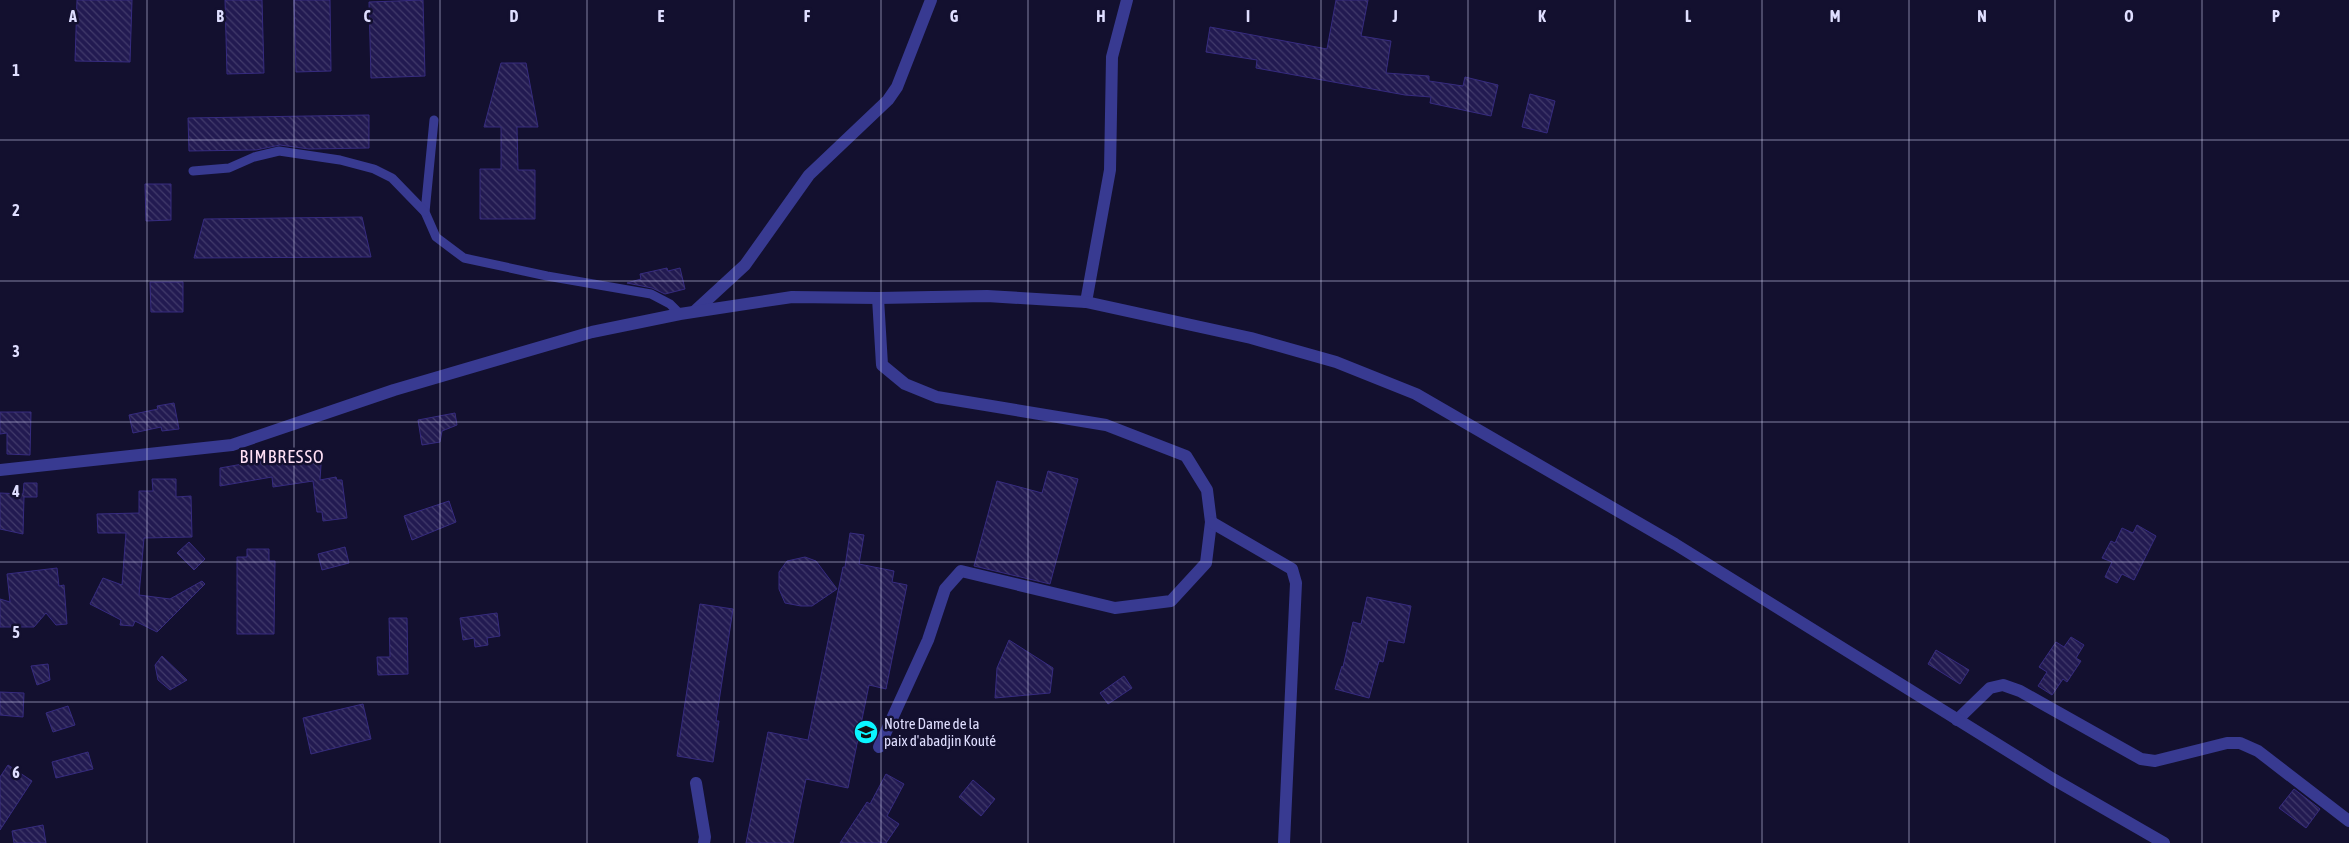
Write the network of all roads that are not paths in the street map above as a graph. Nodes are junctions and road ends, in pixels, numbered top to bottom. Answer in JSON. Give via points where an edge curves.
{"nodes":[{"id":1,"x":931,"y":0,"type":"edge"},
{"id":2,"x":1128,"y":0,"type":"edge"},
{"id":3,"x":434,"y":120,"type":"dead end"},
{"id":4,"x":193,"y":171,"type":"dead end"},
{"id":5,"x":426,"y":212,"type":"junction"},
{"id":6,"x":878,"y":298,"type":"junction"},
{"id":7,"x":1086,"y":302,"type":"junction"},
{"id":8,"x":695,"y":312,"type":"junction"},
{"id":9,"x":680,"y":314,"type":"junction"},
{"id":10,"x":0,"y":470,"type":"edge"},
{"id":11,"x":1211,"y":522,"type":"junction"},
{"id":12,"x":1957,"y":720,"type":"junction"},
{"id":13,"x":879,"y":747,"type":"dead end"},
{"id":14,"x":696,"y":783,"type":"dead end"},
{"id":15,"x":2349,"y":821,"type":"edge"},
{"id":16,"x":704,"y":843,"type":"edge"},
{"id":17,"x":1284,"y":843,"type":"edge"},
{"id":18,"x":2164,"y":843,"type":"edge"}],
"edges":[{"from":1,"to":8,"type":"street","via":[[897,87],[888,100],[809,175],[745,266]]},
{"from":2,"to":7,"type":"street","via":[[1112,58],[1110,170]]},
{"from":3,"to":5,"type":"lane"},
{"from":4,"to":5,"type":"lane","via":[[229,168],[279,151],[340,160],[374,169],[392,178]]},
{"from":5,"to":9,"type":"lane","via":[[436,237],[464,258],[651,294],[670,304]]},
{"from":6,"to":7,"type":"street","via":[[987,296]]},
{"from":6,"to":8,"type":"street","via":[[792,297]]},
{"from":6,"to":11,"type":"street","via":[[882,365],[905,384],[937,397],[1106,425],[1186,456],[1207,490]]},
{"from":7,"to":12,"type":"street","via":[[1252,338],[1336,362],[1416,394],[1675,544]]},
{"from":8,"to":9,"type":"street"},
{"from":9,"to":10,"type":"street","via":[[592,332],[394,390],[232,445]]},
{"from":11,"to":13,"type":"street","via":[[1206,563],[1172,600],[1115,608],[960,572],[944,589],[928,640]]},
{"from":11,"to":17,"type":"street","via":[[1292,569],[1296,583]]},
{"from":12,"to":15,"type":"street","via":[[1990,688],[2003,685],[2141,759],[2155,761],[2240,742],[2258,751]]},
{"from":12,"to":18,"type":"street"},
{"from":14,"to":16,"type":"street"}]}
